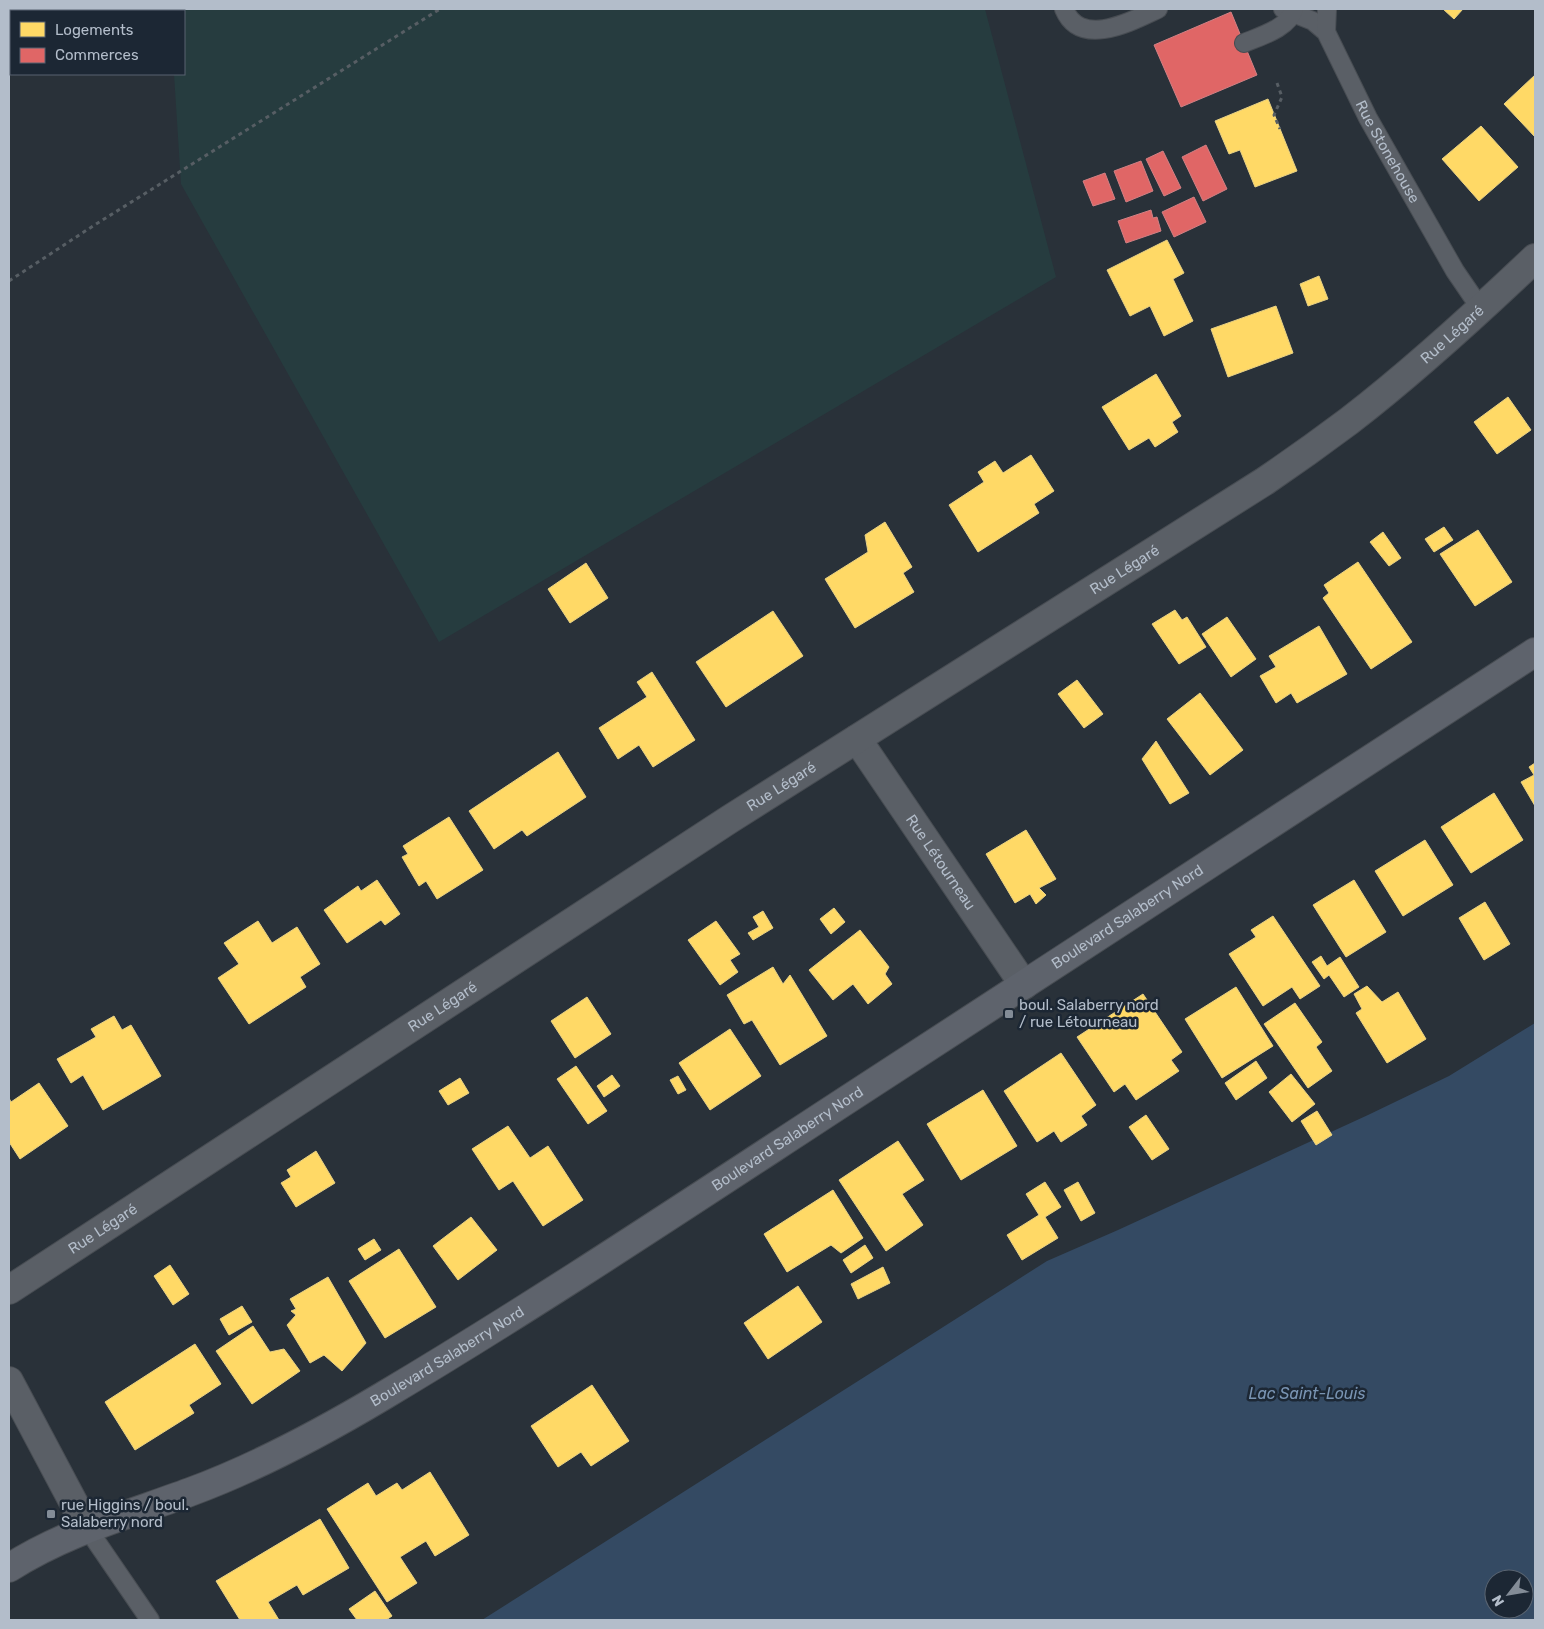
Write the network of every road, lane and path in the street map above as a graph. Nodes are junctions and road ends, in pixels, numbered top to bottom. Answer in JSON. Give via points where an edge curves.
{"nodes":[{"id":1,"x":440,"y":9,"type":"edge"},
{"id":2,"x":1064,"y":9,"type":"edge"},
{"id":3,"x":1158,"y":9,"type":"edge"},
{"id":4,"x":1326,"y":9,"type":"edge"},
{"id":5,"x":1290,"y":11,"type":"edge"},
{"id":6,"x":1326,"y":32,"type":"junction"},
{"id":7,"x":1244,"y":43,"type":"dead end"},
{"id":8,"x":1277,"y":83,"type":"dead end"},
{"id":9,"x":1280,"y":129,"type":"dead end"},
{"id":10,"x":1535,"y":258,"type":"edge"},
{"id":11,"x":9,"y":281,"type":"edge"},
{"id":12,"x":1481,"y":310,"type":"junction"},
{"id":13,"x":1535,"y":652,"type":"edge"},
{"id":14,"x":857,"y":739,"type":"junction"},
{"id":15,"x":1024,"y":984,"type":"junction"},
{"id":16,"x":9,"y":1290,"type":"edge"},
{"id":17,"x":9,"y":1381,"type":"edge"},
{"id":18,"x":87,"y":1528,"type":"junction"},
{"id":19,"x":9,"y":1568,"type":"edge"},
{"id":20,"x":150,"y":1620,"type":"edge"}],
"edges":[{"from":1,"to":11,"type":"path"},
{"from":2,"to":3,"type":"lane","via":[[1072,21],[1083,27],[1102,30],[1119,27]]},
{"from":4,"to":6,"type":"lane"},
{"from":5,"to":6,"type":"lane","via":[[1314,22]]},
{"from":5,"to":7,"type":"lane","via":[[1275,31]]},
{"from":6,"to":12,"type":"lane","name":"Rue Stonehouse","via":[[1377,134],[1455,271]]},
{"from":8,"to":9,"type":"path","via":[[1282,97],[1274,116]]},
{"from":10,"to":12,"type":"street","name":"Rue Légaré"},
{"from":12,"to":14,"type":"street","name":"Rue Légaré","via":[[1355,416],[1265,481]]},
{"from":13,"to":15,"type":"street","name":"Boulevard Salaberry Nord"},
{"from":14,"to":15,"type":"street","name":"Rue Létourneau"},
{"from":14,"to":16,"type":"street","name":"Rue Légaré"},
{"from":15,"to":18,"type":"street","name":"Boulevard Salaberry Nord","via":[[609,1255],[346,1418],[254,1466]]},
{"from":17,"to":18,"type":"street"},
{"from":18,"to":19,"type":"street","name":"Boulevard Salaberry Nord"},
{"from":18,"to":20,"type":"lane"}]}
